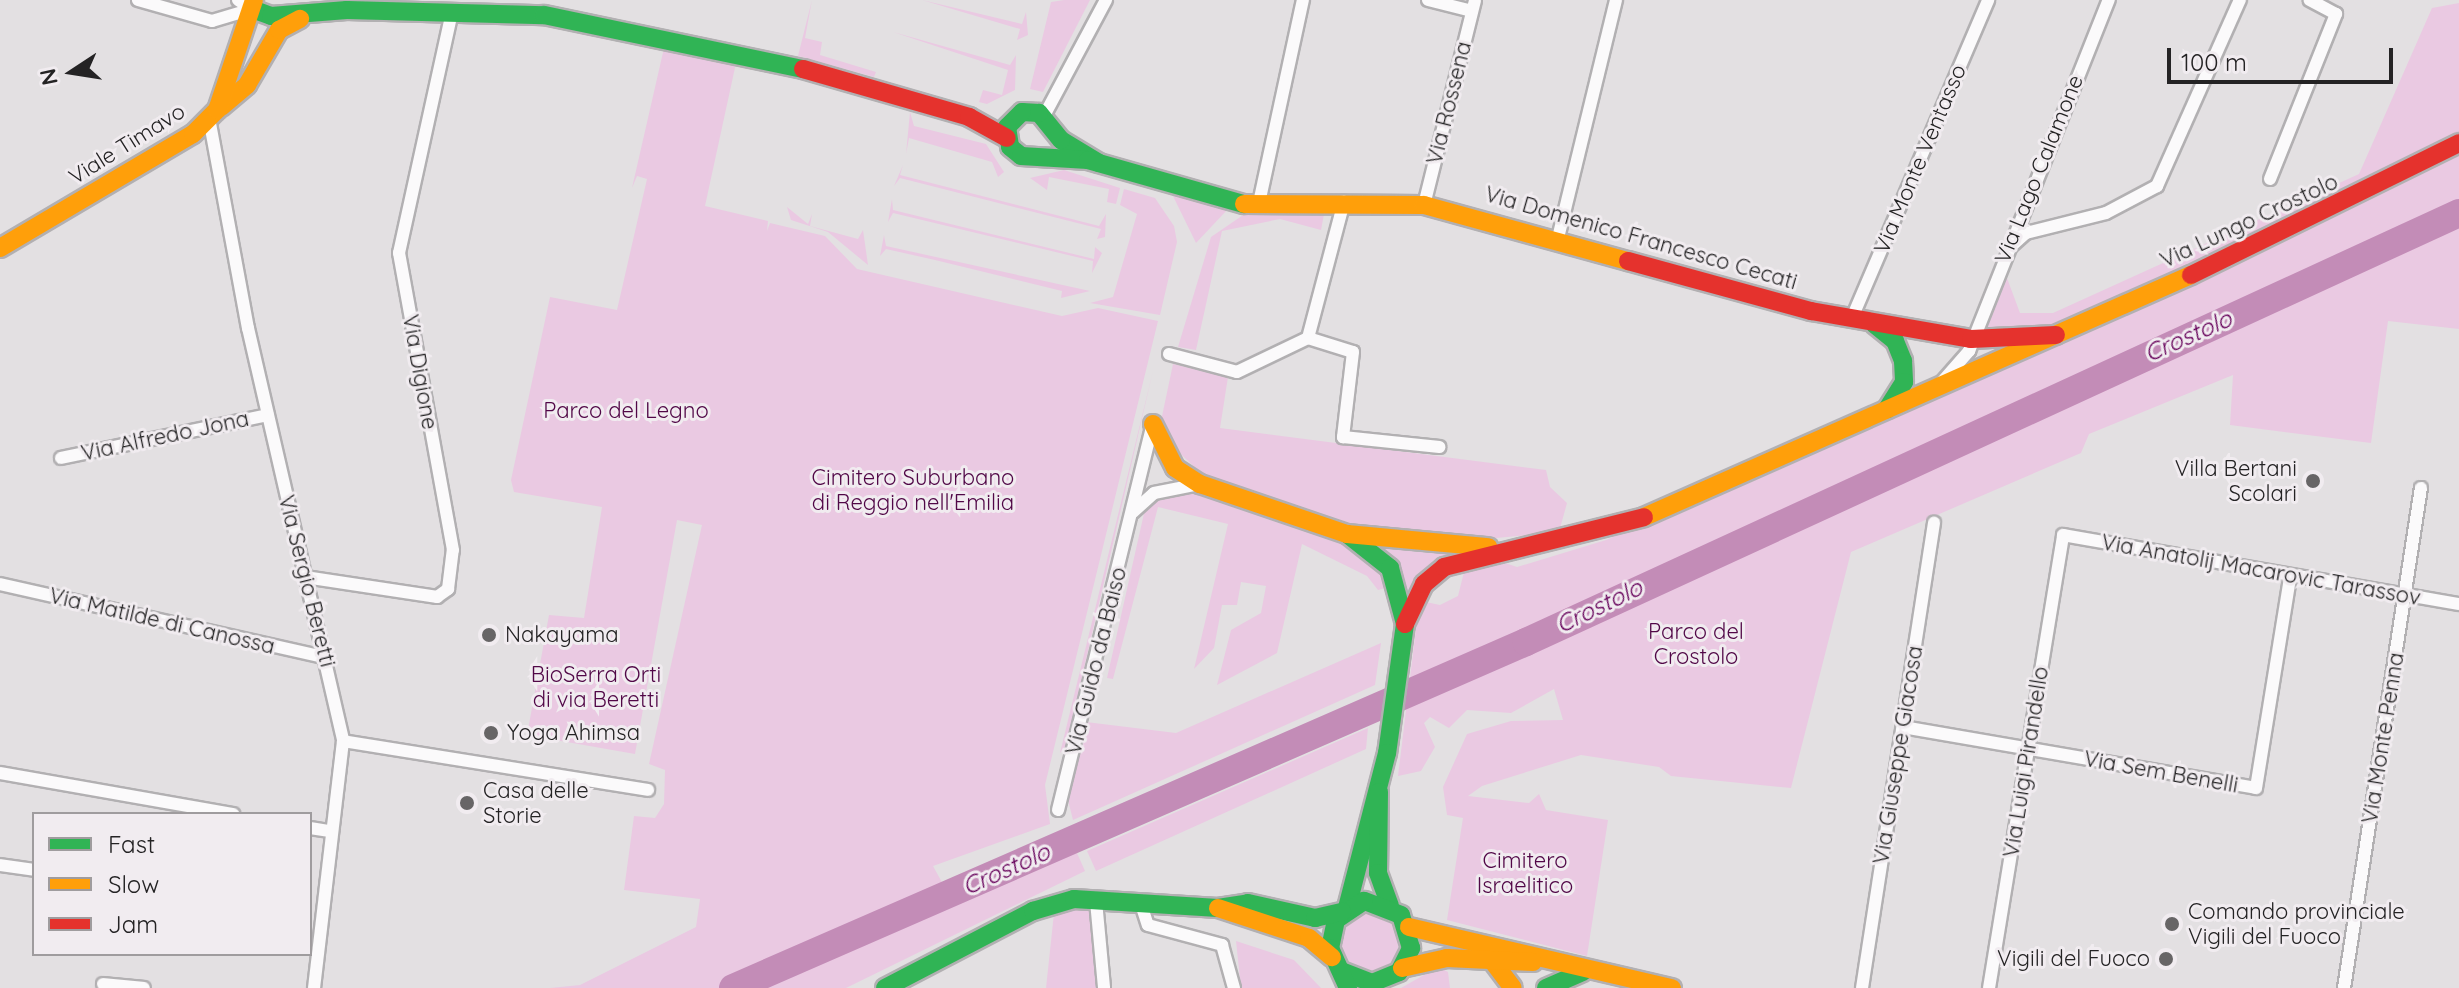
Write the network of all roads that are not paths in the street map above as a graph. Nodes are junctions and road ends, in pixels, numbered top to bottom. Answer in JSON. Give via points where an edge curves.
{"nodes":[{"id":1,"x":138,"y":0,"type":"edge"},
{"id":2,"x":1106,"y":0,"type":"edge"},
{"id":3,"x":1303,"y":0,"type":"edge"},
{"id":4,"x":1428,"y":0,"type":"edge"},
{"id":5,"x":1616,"y":0,"type":"edge"},
{"id":6,"x":1988,"y":0,"type":"edge"},
{"id":7,"x":2109,"y":0,"type":"edge"},
{"id":8,"x":2240,"y":0,"type":"edge"},
{"id":9,"x":2310,"y":0,"type":"edge"},
{"id":10,"x":248,"y":3,"type":"edge"},
{"id":11,"x":1473,"y":5,"type":"edge"},
{"id":12,"x":452,"y":12,"type":"junction"},
{"id":13,"x":311,"y":16,"type":"junction"},
{"id":14,"x":213,"y":114,"type":"junction"},
{"id":15,"x":969,"y":117,"type":"junction"},
{"id":16,"x":1014,"y":117,"type":"junction"},
{"id":17,"x":1048,"y":122,"type":"junction"},
{"id":18,"x":1007,"y":138,"type":"junction"},
{"id":19,"x":2459,"y":143,"type":"edge"},
{"id":20,"x":1039,"y":155,"type":"junction"},
{"id":21,"x":1099,"y":163,"type":"junction"},
{"id":22,"x":2270,"y":179,"type":"dead end"},
{"id":23,"x":1344,"y":202,"type":"junction"},
{"id":24,"x":1259,"y":203,"type":"junction"},
{"id":25,"x":1424,"y":205,"type":"junction"},
{"id":26,"x":1558,"y":238,"type":"junction"},
{"id":27,"x":0,"y":248,"type":"edge"},
{"id":28,"x":2001,"y":260,"type":"junction"},
{"id":29,"x":1860,"y":319,"type":"junction"},
{"id":30,"x":2056,"y":335,"type":"junction"},
{"id":31,"x":1308,"y":338,"type":"junction"},
{"id":32,"x":1971,"y":339,"type":"junction"},
{"id":33,"x":1169,"y":354,"type":"dead end"},
{"id":34,"x":1932,"y":390,"type":"junction"},
{"id":35,"x":1885,"y":411,"type":"junction"},
{"id":36,"x":268,"y":415,"type":"junction"},
{"id":37,"x":1153,"y":424,"type":"joint"},
{"id":38,"x":1439,"y":447,"type":"dead end"},
{"id":39,"x":61,"y":458,"type":"dead end"},
{"id":40,"x":1200,"y":484,"type":"junction"},
{"id":41,"x":2421,"y":488,"type":"dead end"},
{"id":42,"x":1133,"y":512,"type":"junction"},
{"id":43,"x":1934,"y":523,"type":"dead end"},
{"id":44,"x":1347,"y":534,"type":"junction"},
{"id":45,"x":2063,"y":535,"type":"joint"},
{"id":46,"x":1511,"y":548,"type":"junction"},
{"id":47,"x":305,"y":577,"type":"junction"},
{"id":48,"x":2290,"y":577,"type":"junction"},
{"id":49,"x":0,"y":584,"type":"edge"},
{"id":50,"x":2406,"y":595,"type":"junction"},
{"id":51,"x":2459,"y":604,"type":"edge"},
{"id":52,"x":1404,"y":633,"type":"junction"},
{"id":53,"x":325,"y":657,"type":"junction"},
{"id":54,"x":1903,"y":727,"type":"junction"},
{"id":55,"x":343,"y":741,"type":"junction"},
{"id":56,"x":2028,"y":750,"type":"junction"},
{"id":57,"x":0,"y":773,"type":"edge"},
{"id":58,"x":1379,"y":789,"type":"junction"},
{"id":59,"x":648,"y":790,"type":"dead end"},
{"id":60,"x":1058,"y":810,"type":"dead end"},
{"id":61,"x":222,"y":812,"type":"edge"},
{"id":62,"x":312,"y":828,"type":"edge"},
{"id":63,"x":330,"y":831,"type":"junction"},
{"id":64,"x":0,"y":865,"type":"edge"},
{"id":65,"x":32,"y":870,"type":"edge"},
{"id":66,"x":1096,"y":901,"type":"junction"},
{"id":67,"x":1140,"y":901,"type":"junction"},
{"id":68,"x":1390,"y":906,"type":"junction"},
{"id":69,"x":1218,"y":908,"type":"junction"},
{"id":70,"x":316,"y":909,"type":"edge"},
{"id":71,"x":1344,"y":910,"type":"junction"},
{"id":72,"x":1409,"y":927,"type":"junction"},
{"id":73,"x":1540,"y":962,"type":"junction"},
{"id":74,"x":1494,"y":963,"type":"junction"},
{"id":75,"x":1402,"y":968,"type":"junction"},
{"id":76,"x":1586,"y":971,"type":"junction"},
{"id":77,"x":1341,"y":972,"type":"edge"},
{"id":78,"x":103,"y":984,"type":"dead end"},
{"id":79,"x":1383,"y":984,"type":"edge"},
{"id":80,"x":144,"y":988,"type":"edge"},
{"id":81,"x":314,"y":988,"type":"edge"},
{"id":82,"x":885,"y":988,"type":"edge"},
{"id":83,"x":1104,"y":988,"type":"edge"},
{"id":84,"x":1234,"y":988,"type":"edge"},
{"id":85,"x":1513,"y":988,"type":"edge"},
{"id":86,"x":1546,"y":988,"type":"edge"},
{"id":87,"x":1672,"y":988,"type":"edge"},
{"id":88,"x":1862,"y":988,"type":"edge"},
{"id":89,"x":1989,"y":988,"type":"edge"},
{"id":90,"x":2344,"y":988,"type":"edge"}],
"edges":[{"from":1,"to":10,"type":"street","via":[[212,21]]},
{"from":2,"to":17,"type":"street"},
{"from":3,"to":24,"type":"street"},
{"from":4,"to":11,"type":"street"},
{"from":5,"to":26,"type":"street"},
{"from":6,"to":29,"type":"street","name":"Via Monte Ventasso"},
{"from":7,"to":28,"type":"street","name":"Via Lago Calamone"},
{"from":8,"to":28,"type":"street","via":[[2157,186],[2106,213],[2026,233]]},
{"from":9,"to":22,"type":"street","via":[[2336,14]]},
{"from":10,"to":13,"type":"street"},
{"from":10,"to":14,"type":"street","name":"Viale Timavo"},
{"from":11,"to":25,"type":"street","name":"Via Rossena"},
{"from":12,"to":13,"type":"street"},
{"from":12,"to":15,"type":"street","via":[[544,15],[652,35]]},
{"from":12,"to":47,"type":"street","name":"Via Digione","via":[[399,253],[453,550],[448,589],[437,597]]},
{"from":13,"to":14,"type":"street","via":[[279,30],[247,85]]},
{"from":14,"to":27,"type":"street","name":"Viale Timavo","via":[[166,153]]},
{"from":14,"to":36,"type":"street","name":"Via Sergio Beretti"},
{"from":15,"to":16,"type":"street"},
{"from":15,"to":18,"type":"street"},
{"from":16,"to":17,"type":"street"},
{"from":16,"to":18,"type":"street"},
{"from":17,"to":20,"type":"street","via":[[1051,142]]},
{"from":17,"to":21,"type":"street"},
{"from":18,"to":20,"type":"street","via":[[1021,156]]},
{"from":19,"to":30,"type":"street","name":"Via Lungo Crostolo","via":[[2285,233]]},
{"from":20,"to":21,"type":"street"},
{"from":21,"to":24,"type":"street","name":"Via Domenico Francesco Cecati","via":[[1151,183]]},
{"from":23,"to":24,"type":"street","name":"Via Domenico Francesco Cecati"},
{"from":23,"to":25,"type":"street","name":"Via Domenico Francesco Cecati"},
{"from":23,"to":31,"type":"street","via":[[1329,243]]},
{"from":25,"to":26,"type":"street","name":"Via Domenico Francesco Cecati"},
{"from":26,"to":29,"type":"street","name":"Via Domenico Francesco Cecati","via":[[1641,267]]},
{"from":28,"to":32,"type":"street","name":"Via Lago Calamone"},
{"from":29,"to":32,"type":"street","name":"Via Domenico Francesco Cecati"},
{"from":29,"to":35,"type":"street","via":[[1889,334],[1903,361],[1904,382]]},
{"from":30,"to":32,"type":"street","name":"Via Lungo Crostolo"},
{"from":30,"to":34,"type":"street","name":"Via Lungo Crostolo"},
{"from":31,"to":33,"type":"street","via":[[1237,372]]},
{"from":31,"to":38,"type":"street","via":[[1353,352],[1343,437]]},
{"from":32,"to":34,"type":"street","name":"Via Lungo Crostolo","via":[[1964,360]]},
{"from":34,"to":35,"type":"street","name":"Via Lungo Crostolo"},
{"from":35,"to":46,"type":"street","name":"Via Lungo Crostolo","via":[[1662,513]]},
{"from":36,"to":39,"type":"street","name":"Via Alfredo Jona"},
{"from":36,"to":47,"type":"street","name":"Via Sergio Beretti"},
{"from":37,"to":40,"type":"street","name":"Via Lungo Crostolo","via":[[1175,468]]},
{"from":37,"to":42,"type":"street","name":"Via Guido da Baiso"},
{"from":40,"to":42,"type":"street","via":[[1154,493]]},
{"from":40,"to":44,"type":"street","name":"Via Lungo Crostolo"},
{"from":41,"to":50,"type":"street","name":"Via Monte Penna"},
{"from":42,"to":60,"type":"street","name":"Via Guido da Baiso"},
{"from":43,"to":54,"type":"street","name":"Via Giuseppe Giacosa"},
{"from":44,"to":46,"type":"street","name":"Via Lungo Crostolo"},
{"from":44,"to":52,"type":"street","name":"Via Lungo Crostolo","via":[[1390,568]]},
{"from":45,"to":48,"type":"street","name":"Via Anatolij Macarovic Tarassov"},
{"from":45,"to":56,"type":"street","name":"Via Luigi Pirandello"},
{"from":46,"to":52,"type":"street","name":"Via Lungo Crostolo","via":[[1436,572]]},
{"from":47,"to":53,"type":"street","name":"Via Sergio Beretti"},
{"from":48,"to":50,"type":"street","name":"Via Anatolij Macarovic Tarassov"},
{"from":48,"to":56,"type":"street","name":"Via Sem Benelli","via":[[2256,788]]},
{"from":49,"to":53,"type":"street","name":"Via Matilde di Canossa"},
{"from":50,"to":51,"type":"street","name":"Via Anatolij Macarovic Tarassov"},
{"from":50,"to":90,"type":"street","name":"Via Monte Penna"},
{"from":52,"to":58,"type":"street","name":"Via Lungo Crostolo"},
{"from":53,"to":55,"type":"street","name":"Via Sergio Beretti"},
{"from":54,"to":56,"type":"street","name":"Via Sem Benelli"},
{"from":54,"to":88,"type":"street","name":"Via Giuseppe Giacosa"},
{"from":55,"to":59,"type":"street"},
{"from":55,"to":63,"type":"street"},
{"from":56,"to":89,"type":"street","name":"Via Luigi Pirandello"},
{"from":57,"to":61,"type":"street"},
{"from":58,"to":68,"type":"street","via":[[1378,873]]},
{"from":58,"to":71,"type":"street","via":[[1366,817]]},
{"from":62,"to":63,"type":"street"},
{"from":63,"to":70,"type":"street"},
{"from":64,"to":65,"type":"street"},
{"from":66,"to":67,"type":"street"},
{"from":66,"to":82,"type":"street","via":[[1033,911]]},
{"from":66,"to":83,"type":"street"},
{"from":67,"to":69,"type":"street"},
{"from":67,"to":84,"type":"street","via":[[1148,925],[1222,945]]},
{"from":68,"to":71,"type":"street","via":[[1373,901]]},
{"from":68,"to":72,"type":"street"},
{"from":69,"to":71,"type":"street","via":[[1248,903],[1315,918]]},
{"from":69,"to":77,"type":"street","via":[[1309,938]]},
{"from":70,"to":81,"type":"street"},
{"from":71,"to":77,"type":"street","via":[[1329,938]]},
{"from":72,"to":73,"type":"street"},
{"from":72,"to":75,"type":"street","via":[[1411,948]]},
{"from":73,"to":74,"type":"street"},
{"from":73,"to":76,"type":"street"},
{"from":74,"to":75,"type":"street","via":[[1447,958]]},
{"from":74,"to":85,"type":"street"},
{"from":75,"to":79,"type":"street"},
{"from":76,"to":86,"type":"street"},
{"from":76,"to":87,"type":"street"},
{"from":77,"to":79,"type":"street"},
{"from":78,"to":80,"type":"street"}]}
